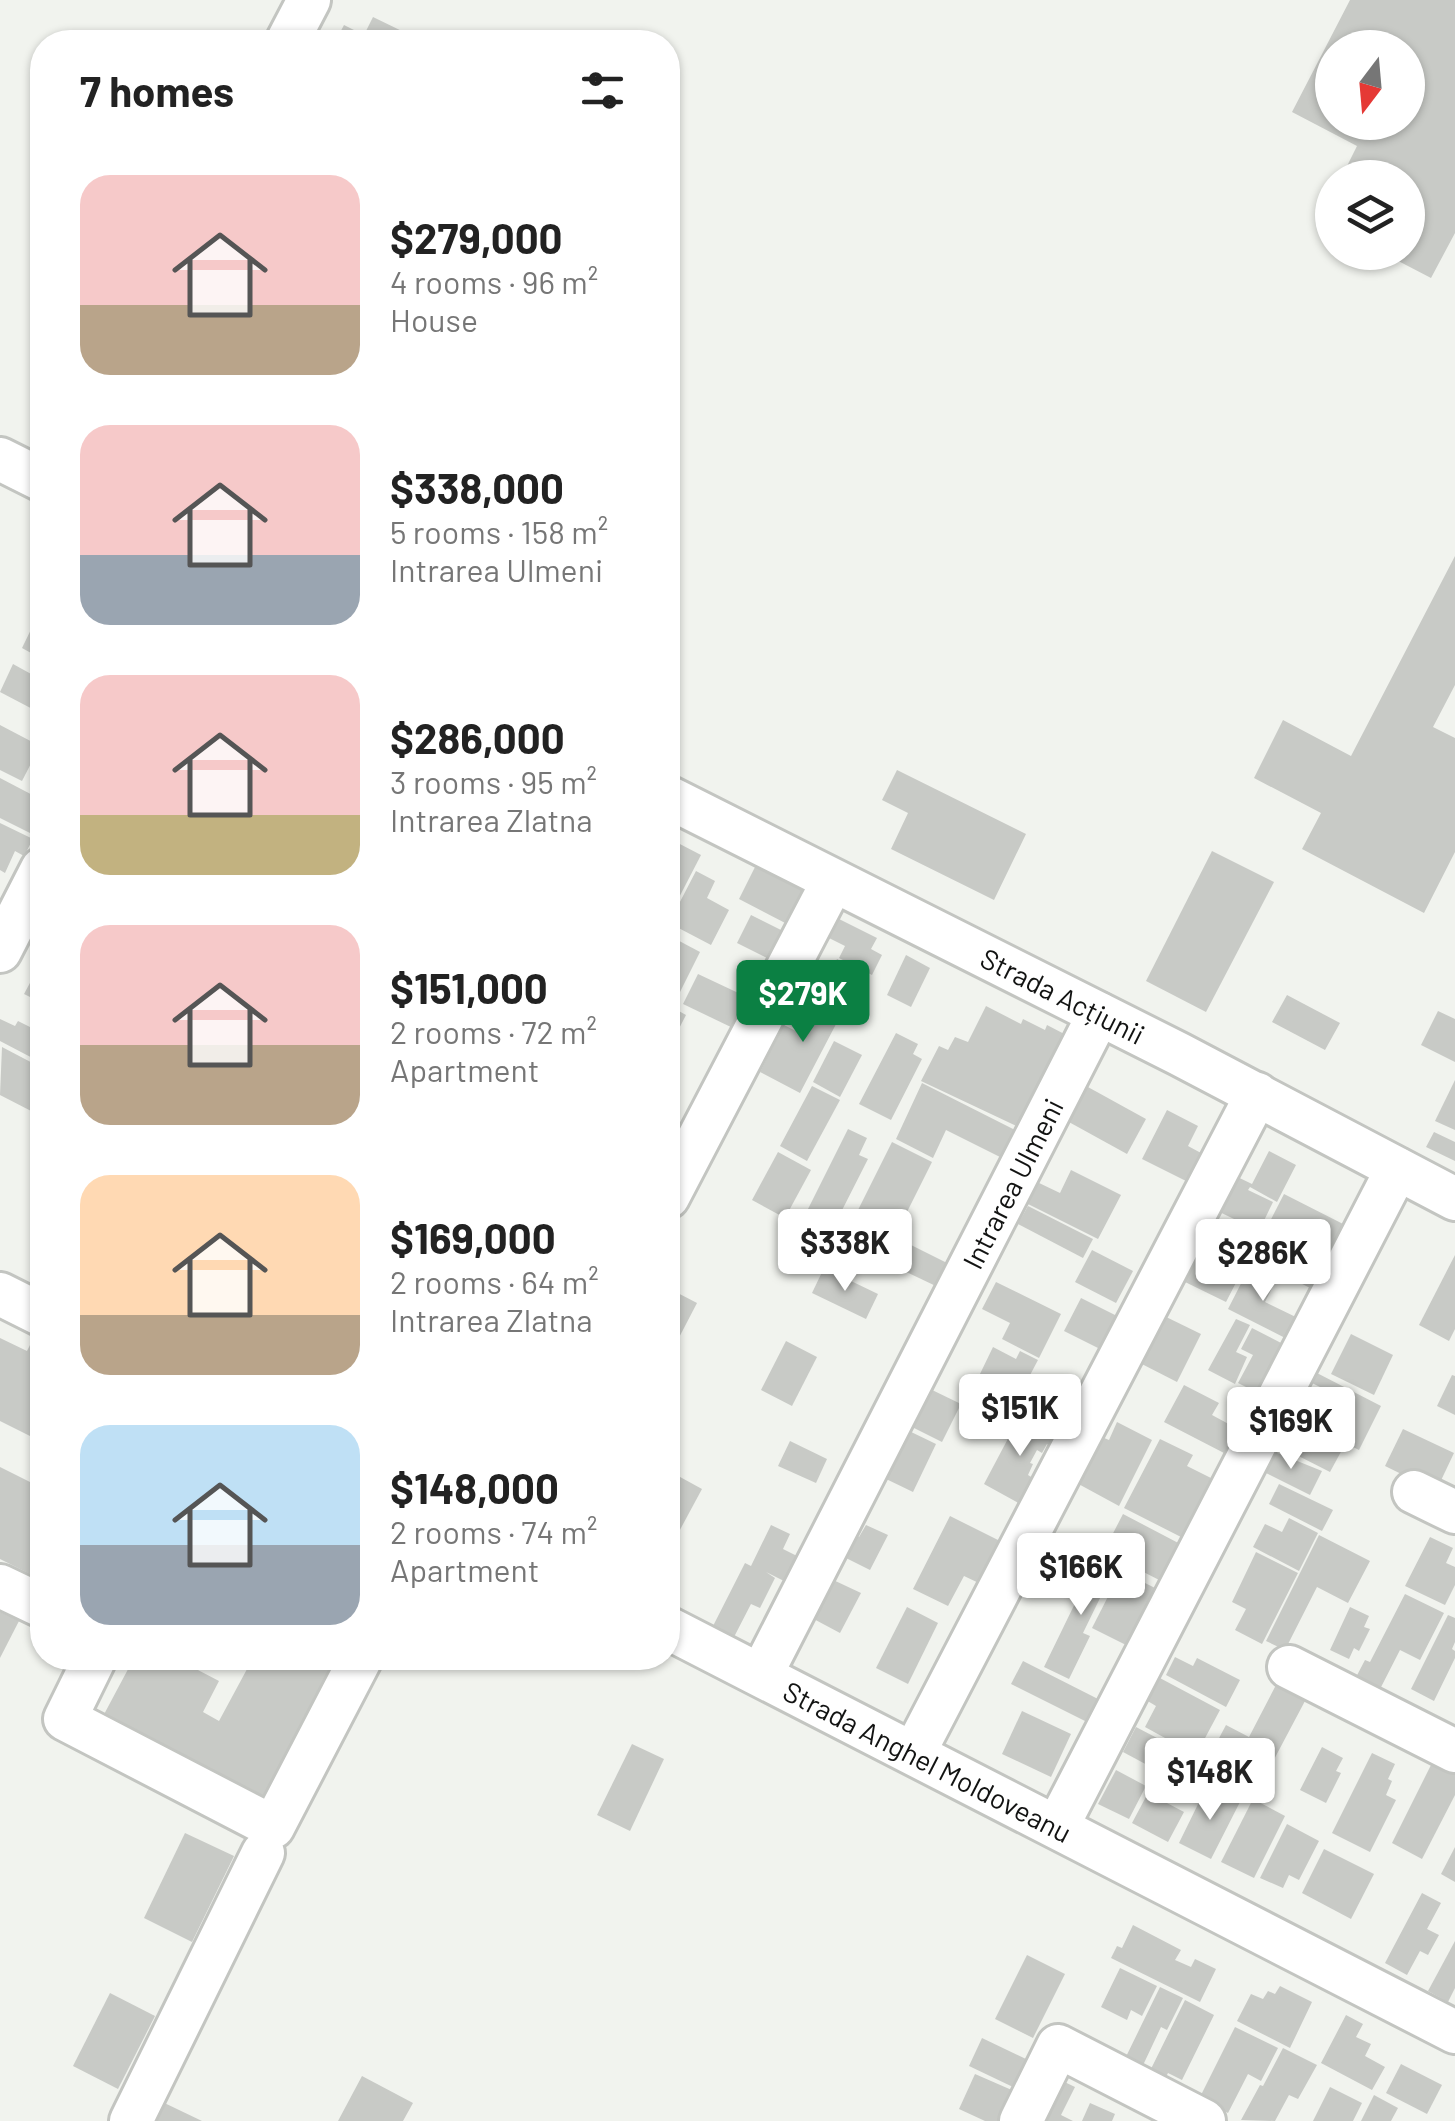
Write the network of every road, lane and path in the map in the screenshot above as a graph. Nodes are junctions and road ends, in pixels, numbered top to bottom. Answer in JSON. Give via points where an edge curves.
{"nodes":[{"id":1,"x":308,"y":0,"type":"edge"},
{"id":2,"x":293,"y":30,"type":"edge"},
{"id":3,"x":0,"y":459,"type":"edge"},
{"id":4,"x":30,"y":474,"type":"edge"},
{"id":5,"x":680,"y":803,"type":"edge"},
{"id":6,"x":833,"y":881,"type":"junction"},
{"id":7,"x":30,"y":892,"type":"edge"},
{"id":8,"x":0,"y":950,"type":"edge"},
{"id":9,"x":1098,"y":1014,"type":"junction"},
{"id":10,"x":1257,"y":1094,"type":"junction"},
{"id":11,"x":1398,"y":1169,"type":"junction"},
{"id":12,"x":680,"y":1173,"type":"edge"},
{"id":13,"x":1455,"y":1198,"type":"edge"},
{"id":14,"x":0,"y":1294,"type":"edge"},
{"id":15,"x":30,"y":1309,"type":"edge"},
{"id":16,"x":1414,"y":1492,"type":"dead end"},
{"id":17,"x":1455,"y":1512,"type":"edge"},
{"id":18,"x":0,"y":1586,"type":"edge"},
{"id":19,"x":30,"y":1600,"type":"edge"},
{"id":20,"x":680,"y":1634,"type":"edge"},
{"id":21,"x":1289,"y":1667,"type":"dead end"},
{"id":22,"x":89,"y":1670,"type":"edge"},
{"id":23,"x":354,"y":1670,"type":"edge"},
{"id":24,"x":761,"y":1675,"type":"junction"},
{"id":25,"x":1455,"y":1751,"type":"edge"},
{"id":26,"x":914,"y":1754,"type":"junction"},
{"id":27,"x":1057,"y":1827,"type":"junction"},
{"id":28,"x":263,"y":1853,"type":"dead end"},
{"id":29,"x":1455,"y":2032,"type":"edge"},
{"id":30,"x":132,"y":2121,"type":"edge"},
{"id":31,"x":1021,"y":2121,"type":"edge"},
{"id":32,"x":1204,"y":2121,"type":"edge"}],
"edges":[{"from":1,"to":2,"type":"street"},
{"from":3,"to":4,"type":"street"},
{"from":5,"to":6,"type":"street","name":"Strada Acțiunii"},
{"from":6,"to":9,"type":"street","name":"Strada Acțiunii"},
{"from":6,"to":12,"type":"street"},
{"from":7,"to":8,"type":"street"},
{"from":9,"to":10,"type":"street","name":"Strada Acțiunii"},
{"from":9,"to":24,"type":"street","name":"Intrarea Ulmeni"},
{"from":10,"to":11,"type":"street","name":"Strada Acțiunii"},
{"from":10,"to":26,"type":"street"},
{"from":11,"to":13,"type":"street","name":"Strada Acțiunii"},
{"from":11,"to":27,"type":"street"},
{"from":14,"to":15,"type":"street"},
{"from":16,"to":17,"type":"street"},
{"from":18,"to":19,"type":"street"},
{"from":20,"to":24,"type":"street","name":"Strada Anghel Moldoveanu"},
{"from":21,"to":25,"type":"street"},
{"from":22,"to":23,"type":"street","via":[[65,1719],[272,1827]]},
{"from":24,"to":26,"type":"street","name":"Strada Anghel Moldoveanu"},
{"from":26,"to":27,"type":"street","name":"Strada Anghel Moldoveanu"},
{"from":27,"to":29,"type":"street","name":"Strada Anghel Moldoveanu"},
{"from":28,"to":30,"type":"street"},
{"from":31,"to":32,"type":"street","via":[[1058,2046]]}]}
